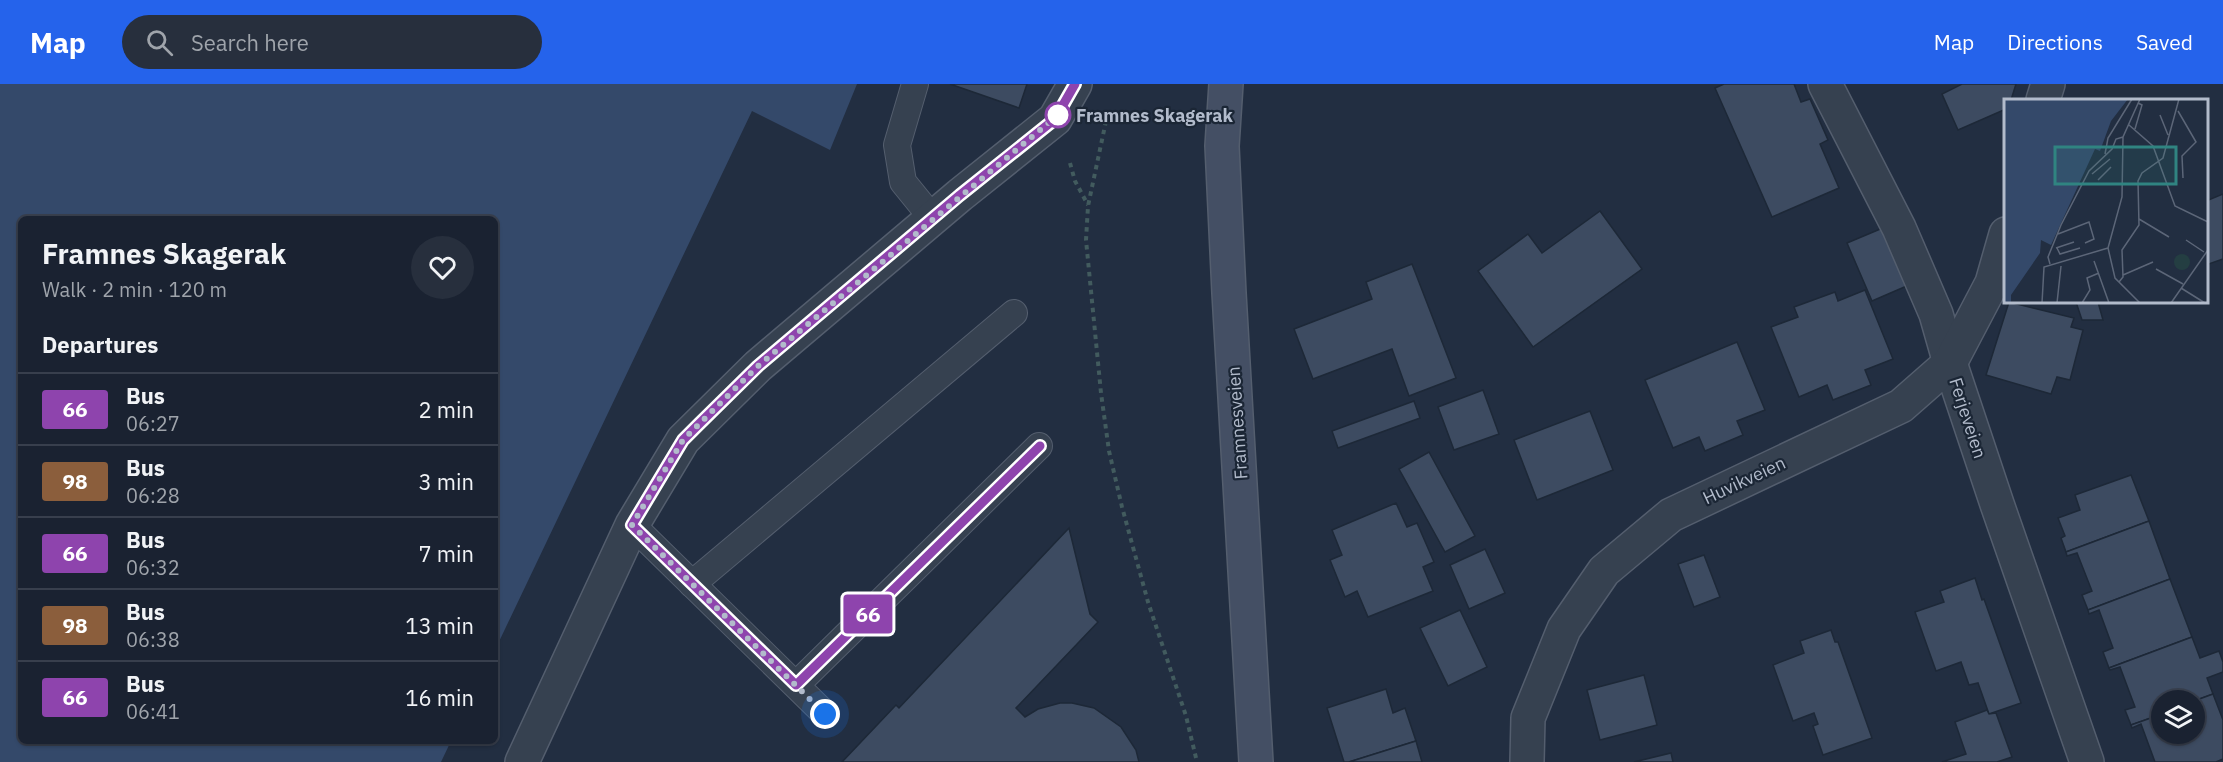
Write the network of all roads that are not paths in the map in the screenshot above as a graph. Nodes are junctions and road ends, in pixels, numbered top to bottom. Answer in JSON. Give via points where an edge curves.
{"nodes":[{"id":1,"x":915,"y":84,"type":"edge"},
{"id":2,"x":1075,"y":84,"type":"edge"},
{"id":3,"x":1226,"y":84,"type":"edge"},
{"id":4,"x":1825,"y":84,"type":"edge"},
{"id":5,"x":2048,"y":84,"type":"edge"},
{"id":6,"x":2043,"y":99,"type":"edge"},
{"id":7,"x":933,"y":219,"type":"junction"},
{"id":8,"x":2004,"y":241,"type":"edge"},
{"id":9,"x":1014,"y":313,"type":"dead end"},
{"id":10,"x":1950,"y":363,"type":"junction"},
{"id":11,"x":1040,"y":446,"type":"dead end"},
{"id":12,"x":632,"y":525,"type":"junction"},
{"id":13,"x":692,"y":584,"type":"junction"},
{"id":14,"x":796,"y":685,"type":"junction"},
{"id":15,"x":825,"y":714,"type":"dead end"},
{"id":16,"x":522,"y":762,"type":"edge"},
{"id":17,"x":1256,"y":762,"type":"edge"},
{"id":18,"x":1527,"y":762,"type":"edge"},
{"id":19,"x":2087,"y":762,"type":"edge"}],
"edges":[{"from":1,"to":7,"type":"lane","via":[[897,145],[903,182]]},
{"from":2,"to":7,"type":"street","via":[[1055,119]]},
{"from":3,"to":17,"type":"main road","name":"Framnesveien","via":[[1222,146],[1228,282]]},
{"from":4,"to":10,"type":"street","name":"Ferjeveien","via":[[1899,228],[1935,314]]},
{"from":5,"to":6,"type":"street"},
{"from":7,"to":12,"type":"street","via":[[758,366],[683,440]]},
{"from":8,"to":10,"type":"street","name":"Huvikveien","via":[[1992,283]]},
{"from":9,"to":13,"type":"lane"},
{"from":10,"to":18,"type":"street","name":"Huvikveien","via":[[1901,406],[1671,515],[1604,571],[1563,629],[1528,718]]},
{"from":10,"to":19,"type":"street","name":"Ferjeveien"},
{"from":11,"to":14,"type":"lane"},
{"from":12,"to":13,"type":"lane"},
{"from":12,"to":16,"type":"street"},
{"from":13,"to":14,"type":"lane"},
{"from":14,"to":15,"type":"lane"}]}
